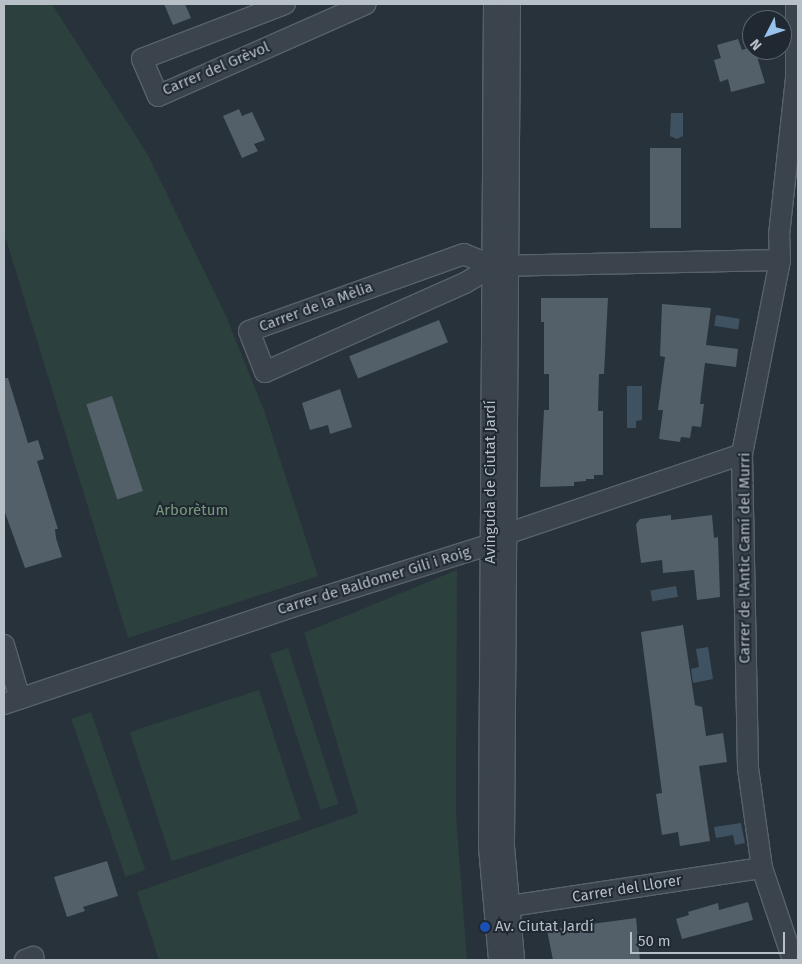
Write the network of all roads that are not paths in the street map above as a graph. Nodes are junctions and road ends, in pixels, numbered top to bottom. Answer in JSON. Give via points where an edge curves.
{"nodes":[{"id":1,"x":285,"y":4,"type":"edge"},
{"id":2,"x":366,"y":4,"type":"edge"},
{"id":3,"x":494,"y":4,"type":"edge"},
{"id":4,"x":510,"y":4,"type":"edge"},
{"id":5,"x":796,"y":4,"type":"edge"},
{"id":6,"x":780,"y":260,"type":"junction"},
{"id":7,"x":500,"y":265,"type":"junction"},
{"id":8,"x":742,"y":454,"type":"junction"},
{"id":9,"x":499,"y":539,"type":"junction"},
{"id":10,"x":4,"y":646,"type":"edge"},
{"id":11,"x":12,"y":701,"type":"edge"},
{"id":12,"x":762,"y":868,"type":"junction"},
{"id":13,"x":500,"y":908,"type":"junction"},
{"id":14,"x":500,"y":960,"type":"edge"},
{"id":15,"x":514,"y":960,"type":"edge"},
{"id":16,"x":793,"y":960,"type":"edge"}],
"edges":[{"from":1,"to":2,"type":"street","name":"Carrer del Grèvol","via":[[142,59],[158,96]]},
{"from":3,"to":7,"type":"street","name":"Avinguda de Ciutat Jardí"},
{"from":4,"to":7,"type":"street","name":"Avinguda de Ciutat Jardí"},
{"from":5,"to":6,"type":"street","name":"Carrer de l'Antic Camí del Murri","via":[[796,78],[779,235]]},
{"from":6,"to":7,"type":"street","name":"Carrer de la Mèlia"},
{"from":6,"to":8,"type":"street","name":"Carrer de l'Antic Camí del Murri"},
{"from":7,"to":7,"type":"street","name":"Carrer de la Mèlia","via":[[464,254],[249,331],[265,372]]},
{"from":7,"to":9,"type":"street","name":"Avinguda de Ciutat Jardí"},
{"from":8,"to":9,"type":"street","name":"Carrer de Baldomer Gili i Roig"},
{"from":8,"to":12,"type":"street","name":"Carrer de l'Antic Camí del Murri","via":[[748,768]]},
{"from":9,"to":11,"type":"street","name":"Carrer de Baldomer Gili i Roig"},
{"from":9,"to":13,"type":"street","name":"Avinguda de Ciutat Jardí","via":[[504,847]]},
{"from":10,"to":11,"type":"street"},
{"from":12,"to":13,"type":"street","name":"Carrer del Llorer"},
{"from":12,"to":16,"type":"street","name":"Carrer de l'Antic Camí del Murri"},
{"from":13,"to":14,"type":"street","name":"Avinguda de Ciutat Jardí"},
{"from":13,"to":15,"type":"street","name":"Avinguda de Ciutat Jardí"}]}
